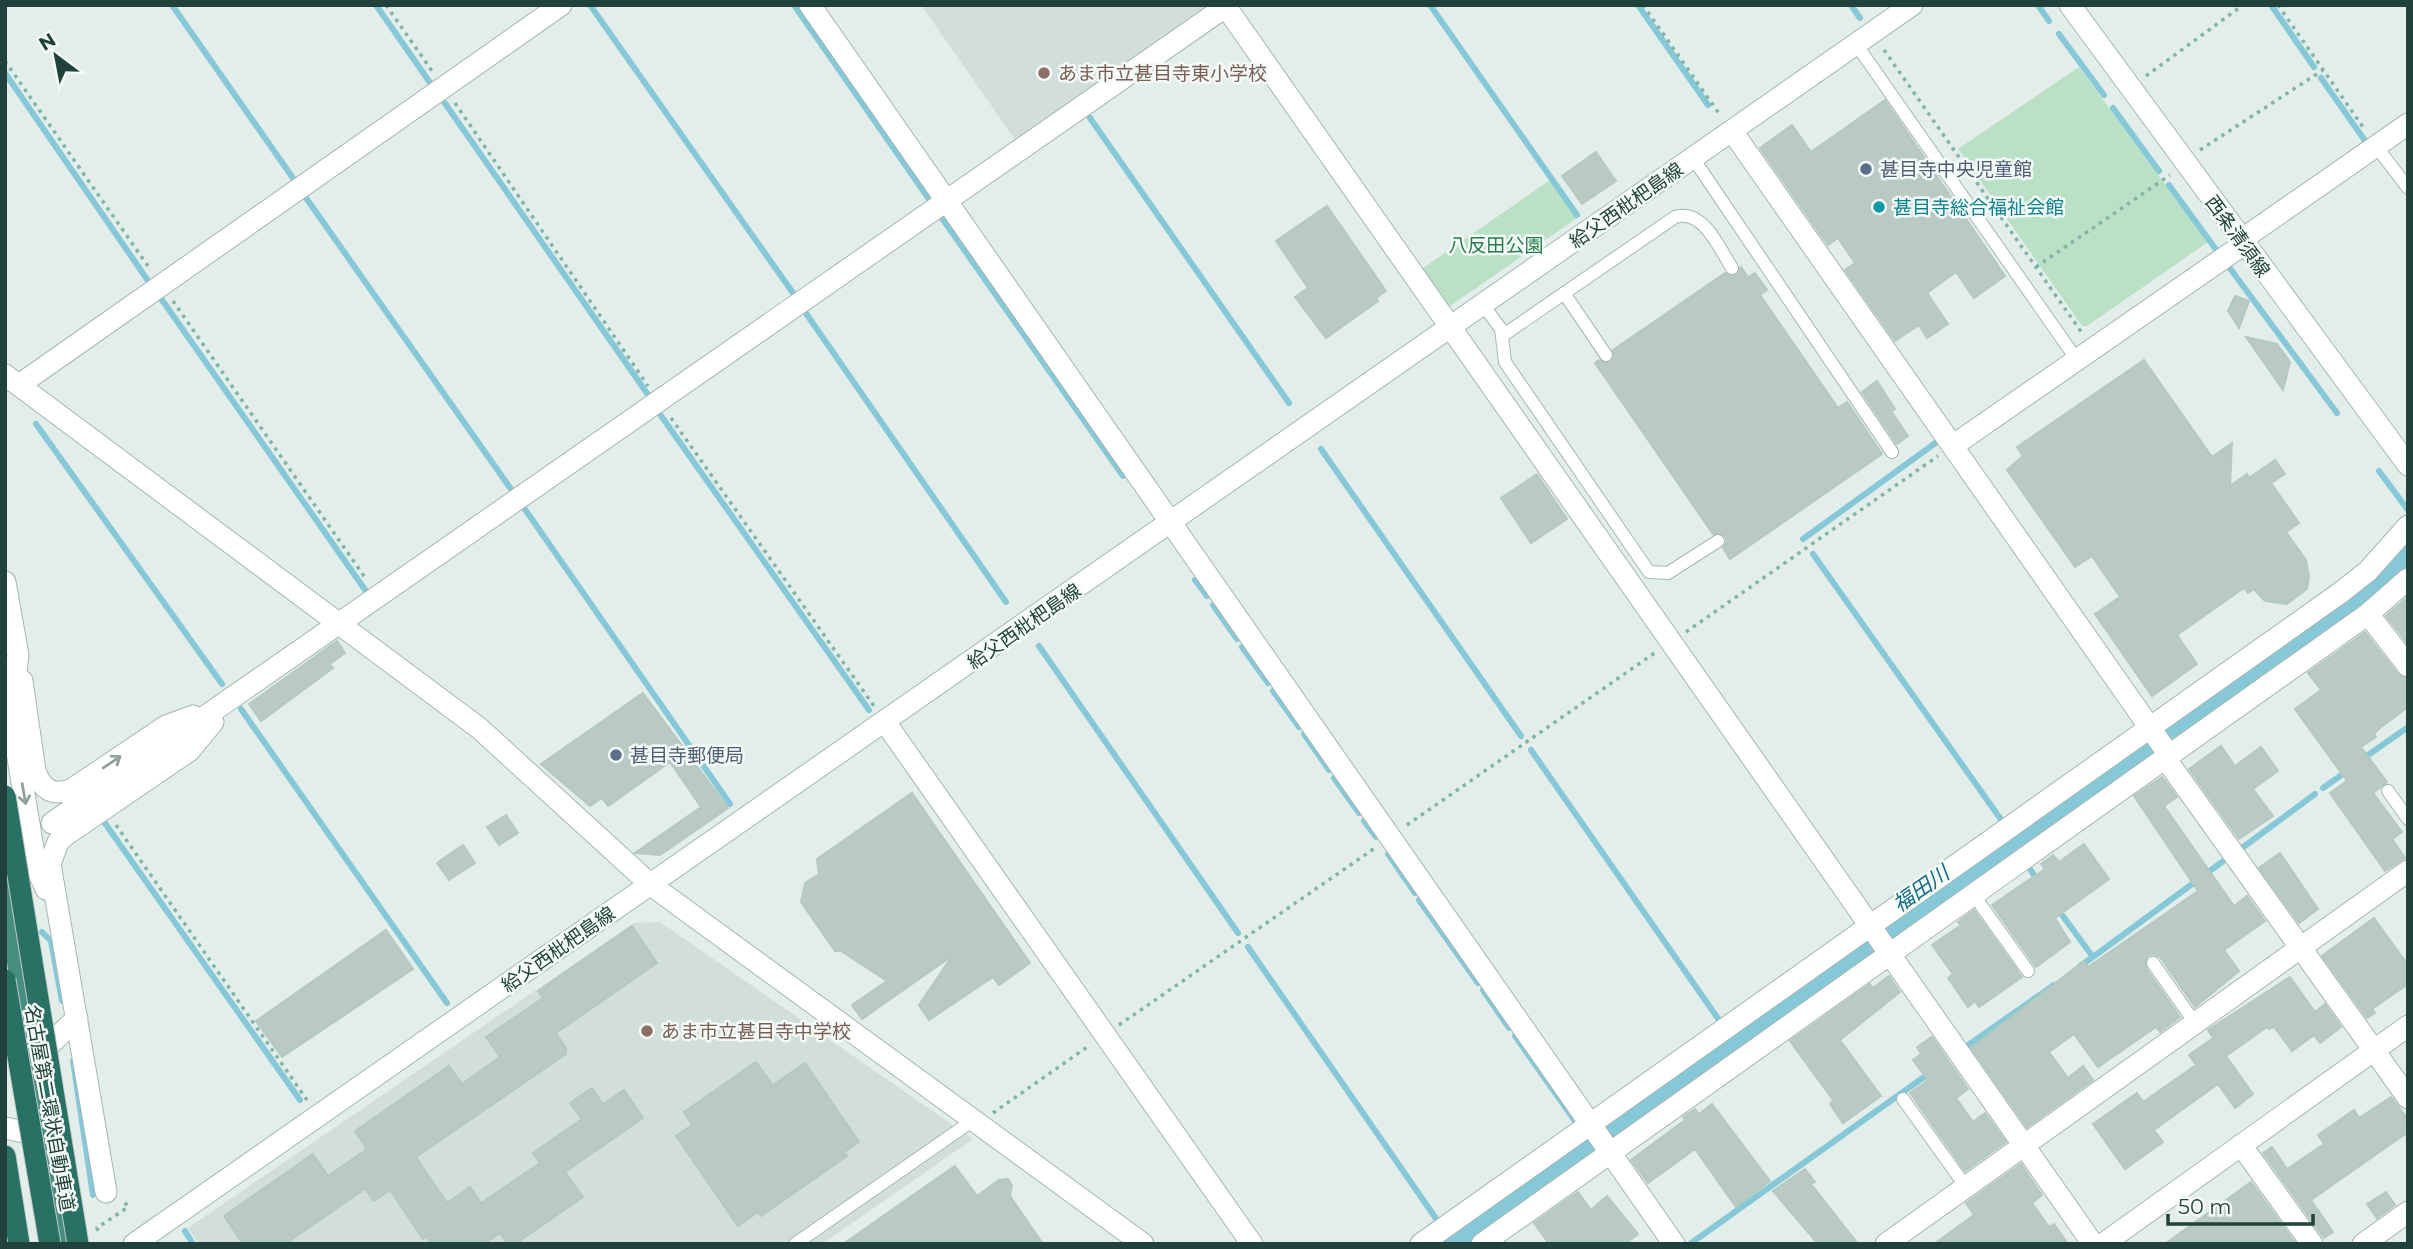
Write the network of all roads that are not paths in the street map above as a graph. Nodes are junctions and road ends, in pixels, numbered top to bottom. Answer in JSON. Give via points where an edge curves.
{"nodes":[{"id":1,"x":561,"y":5,"type":"edge"},
{"id":2,"x":810,"y":5,"type":"edge"},
{"id":3,"x":1912,"y":5,"type":"edge"},
{"id":4,"x":2070,"y":5,"type":"edge"},
{"id":5,"x":1227,"y":6,"type":"edge"},
{"id":6,"x":1864,"y":39,"type":"junction"},
{"id":7,"x":2408,"y":124,"type":"edge"},
{"id":8,"x":1732,"y":131,"type":"junction"},
{"id":9,"x":2376,"y":146,"type":"junction"},
{"id":10,"x":1693,"y":158,"type":"junction"},
{"id":11,"x":2408,"y":188,"type":"edge"},
{"id":12,"x":947,"y":201,"type":"junction"},
{"id":13,"x":2243,"y":242,"type":"junction"},
{"id":14,"x":1732,"y":268,"type":"dead end"},
{"id":15,"x":1564,"y":293,"type":"junction"},
{"id":16,"x":1483,"y":305,"type":"junction"},
{"id":17,"x":1450,"y":328,"type":"junction"},
{"id":18,"x":1502,"y":336,"type":"junction"},
{"id":19,"x":1606,"y":355,"type":"dead end"},
{"id":20,"x":2085,"y":355,"type":"junction"},
{"id":21,"x":12,"y":380,"type":"edge"},
{"id":22,"x":1954,"y":445,"type":"junction"},
{"id":23,"x":1892,"y":452,"type":"dead end"},
{"id":24,"x":2408,"y":465,"type":"edge"},
{"id":25,"x":1171,"y":523,"type":"junction"},
{"id":26,"x":2408,"y":526,"type":"edge"},
{"id":27,"x":1718,"y":541,"type":"dead end"},
{"id":28,"x":2408,"y":579,"type":"edge"},
{"id":29,"x":5,"y":582,"type":"edge"},
{"id":30,"x":2368,"y":614,"type":"junction"},
{"id":31,"x":339,"y":624,"type":"junction"},
{"id":32,"x":18,"y":655,"type":"junction"},
{"id":33,"x":2408,"y":666,"type":"edge"},
{"id":34,"x":230,"y":701,"type":"junction"},
{"id":35,"x":885,"y":722,"type":"junction"},
{"id":36,"x":2151,"y":729,"type":"junction"},
{"id":37,"x":2167,"y":755,"type":"junction"},
{"id":38,"x":2388,"y":791,"type":"dead end"},
{"id":39,"x":5,"y":796,"type":"edge"},
{"id":40,"x":2408,"y":819,"type":"edge"},
{"id":41,"x":52,"y":824,"type":"dead end"},
{"id":42,"x":2408,"y":871,"type":"edge"},
{"id":43,"x":650,"y":885,"type":"junction"},
{"id":44,"x":5,"y":887,"type":"edge"},
{"id":45,"x":1973,"y":894,"type":"junction"},
{"id":46,"x":61,"y":922,"type":"junction"},
{"id":47,"x":1870,"y":928,"type":"junction"},
{"id":48,"x":2300,"y":948,"type":"junction"},
{"id":49,"x":1888,"y":955,"type":"junction"},
{"id":50,"x":2152,"y":963,"type":"dead end"},
{"id":51,"x":2028,"y":971,"type":"dead end"},
{"id":52,"x":5,"y":980,"type":"edge"},
{"id":53,"x":77,"y":1018,"type":"junction"},
{"id":54,"x":2195,"y":1023,"type":"junction"},
{"id":55,"x":2408,"y":1026,"type":"edge"},
{"id":56,"x":2374,"y":1051,"type":"junction"},
{"id":57,"x":34,"y":1060,"type":"junction"},
{"id":58,"x":2408,"y":1098,"type":"edge"},
{"id":59,"x":1903,"y":1099,"type":"dead end"},
{"id":60,"x":974,"y":1123,"type":"junction"},
{"id":61,"x":1590,"y":1127,"type":"junction"},
{"id":62,"x":5,"y":1128,"type":"edge"},
{"id":63,"x":47,"y":1137,"type":"junction"},
{"id":64,"x":2241,"y":1145,"type":"junction"},
{"id":65,"x":2024,"y":1146,"type":"junction"},
{"id":66,"x":1609,"y":1154,"type":"junction"},
{"id":67,"x":5,"y":1156,"type":"edge"},
{"id":68,"x":1966,"y":1187,"type":"junction"},
{"id":69,"x":106,"y":1192,"type":"dead end"},
{"id":70,"x":2408,"y":1212,"type":"edge"},
{"id":71,"x":19,"y":1244,"type":"edge"},
{"id":72,"x":50,"y":1244,"type":"edge"},
{"id":73,"x":65,"y":1244,"type":"edge"},
{"id":74,"x":78,"y":1244,"type":"edge"},
{"id":75,"x":134,"y":1244,"type":"edge"},
{"id":76,"x":795,"y":1244,"type":"edge"},
{"id":77,"x":1143,"y":1244,"type":"edge"},
{"id":78,"x":1252,"y":1244,"type":"edge"},
{"id":79,"x":1421,"y":1244,"type":"edge"},
{"id":80,"x":1482,"y":1244,"type":"edge"},
{"id":81,"x":1674,"y":1244,"type":"edge"},
{"id":82,"x":1886,"y":1244,"type":"edge"},
{"id":83,"x":2093,"y":1244,"type":"edge"},
{"id":84,"x":2103,"y":1244,"type":"edge"},
{"id":85,"x":2312,"y":1244,"type":"edge"},
{"id":86,"x":2363,"y":1244,"type":"edge"}],
"edges":[{"from":1,"to":21,"type":"street","via":[[162,286]]},
{"from":2,"to":12,"type":"street"},
{"from":3,"to":6,"type":"street","name":"給父西枇杷島線"},
{"from":4,"to":13,"type":"street","name":"西条清須線"},
{"from":5,"to":12,"type":"street"},
{"from":5,"to":17,"type":"street"},
{"from":6,"to":8,"type":"street","name":"給父西枇杷島線"},
{"from":6,"to":20,"type":"lane"},
{"from":7,"to":9,"type":"street"},
{"from":8,"to":10,"type":"street","name":"給父西枇杷島線"},
{"from":8,"to":22,"type":"street"},
{"from":9,"to":11,"type":"lane"},
{"from":9,"to":13,"type":"street"},
{"from":10,"to":16,"type":"street","name":"給父西枇杷島線"},
{"from":10,"to":23,"type":"lane"},
{"from":12,"to":25,"type":"street"},
{"from":12,"to":31,"type":"street"},
{"from":13,"to":20,"type":"street"},
{"from":13,"to":24,"type":"street","name":"西条清須線"},
{"from":14,"to":15,"type":"lane","via":[[1701,221],[1683,214]]},
{"from":15,"to":18,"type":"lane"},
{"from":15,"to":19,"type":"lane"},
{"from":16,"to":17,"type":"street","name":"給父西枇杷島線"},
{"from":16,"to":18,"type":"lane"},
{"from":17,"to":25,"type":"street","name":"給父西枇杷島線"},
{"from":17,"to":47,"type":"street"},
{"from":18,"to":27,"type":"lane","via":[[1504,362],[1649,572],[1668,573]]},
{"from":20,"to":22,"type":"street"},
{"from":21,"to":31,"type":"street"},
{"from":22,"to":36,"type":"street"},
{"from":25,"to":35,"type":"street","name":"給父西枇杷島線"},
{"from":25,"to":61,"type":"street"},
{"from":26,"to":36,"type":"street","via":[[2368,571]]},
{"from":28,"to":30,"type":"street"},
{"from":29,"to":32,"type":"street"},
{"from":30,"to":33,"type":"street"},
{"from":30,"to":37,"type":"street"},
{"from":31,"to":34,"type":"street"},
{"from":31,"to":43,"type":"street","via":[[479,728]]},
{"from":32,"to":34,"type":"street","one_way":true,"via":[[35,771],[48,791],[59,794],[166,726]]},
{"from":32,"to":46,"type":"street","one_way":true,"via":[[10,716],[36,866]]},
{"from":34,"to":41,"type":"street"},
{"from":34,"to":46,"type":"street","via":[[189,751],[58,842],[50,864]]},
{"from":35,"to":43,"type":"street","name":"給父西枇杷島線"},
{"from":35,"to":78,"type":"street"},
{"from":36,"to":37,"type":"street"},
{"from":36,"to":47,"type":"street"},
{"from":37,"to":45,"type":"street"},
{"from":37,"to":48,"type":"street"},
{"from":38,"to":40,"type":"lane"},
{"from":39,"to":74,"type":"highway","bridge":true},
{"from":42,"to":48,"type":"street"},
{"from":43,"to":60,"type":"street"},
{"from":43,"to":75,"type":"street","name":"給父西枇杷島線"},
{"from":44,"to":57,"type":"highway"},
{"from":45,"to":49,"type":"street"},
{"from":45,"to":51,"type":"lane"},
{"from":46,"to":53,"type":"street"},
{"from":47,"to":49,"type":"street"},
{"from":47,"to":61,"type":"street"},
{"from":48,"to":54,"type":"street"},
{"from":48,"to":56,"type":"street"},
{"from":49,"to":65,"type":"street"},
{"from":49,"to":66,"type":"street"},
{"from":50,"to":54,"type":"lane"},
{"from":52,"to":72,"type":"highway","name":"名古屋第二環状自動車道","bridge":true},
{"from":53,"to":57,"type":"street"},
{"from":53,"to":69,"type":"street"},
{"from":54,"to":65,"type":"street"},
{"from":55,"to":56,"type":"street"},
{"from":56,"to":58,"type":"street"},
{"from":56,"to":64,"type":"street"},
{"from":57,"to":63,"type":"highway"},
{"from":59,"to":68,"type":"lane"},
{"from":60,"to":76,"type":"lane"},
{"from":60,"to":77,"type":"street"},
{"from":61,"to":66,"type":"street"},
{"from":61,"to":79,"type":"street"},
{"from":62,"to":63,"type":"street"},
{"from":63,"to":73,"type":"highway"},
{"from":64,"to":84,"type":"street"},
{"from":64,"to":85,"type":"street"},
{"from":65,"to":68,"type":"street"},
{"from":65,"to":83,"type":"street"},
{"from":66,"to":80,"type":"street"},
{"from":66,"to":81,"type":"street"},
{"from":67,"to":71,"type":"highway"},
{"from":68,"to":82,"type":"street"},
{"from":70,"to":86,"type":"street"}]}
